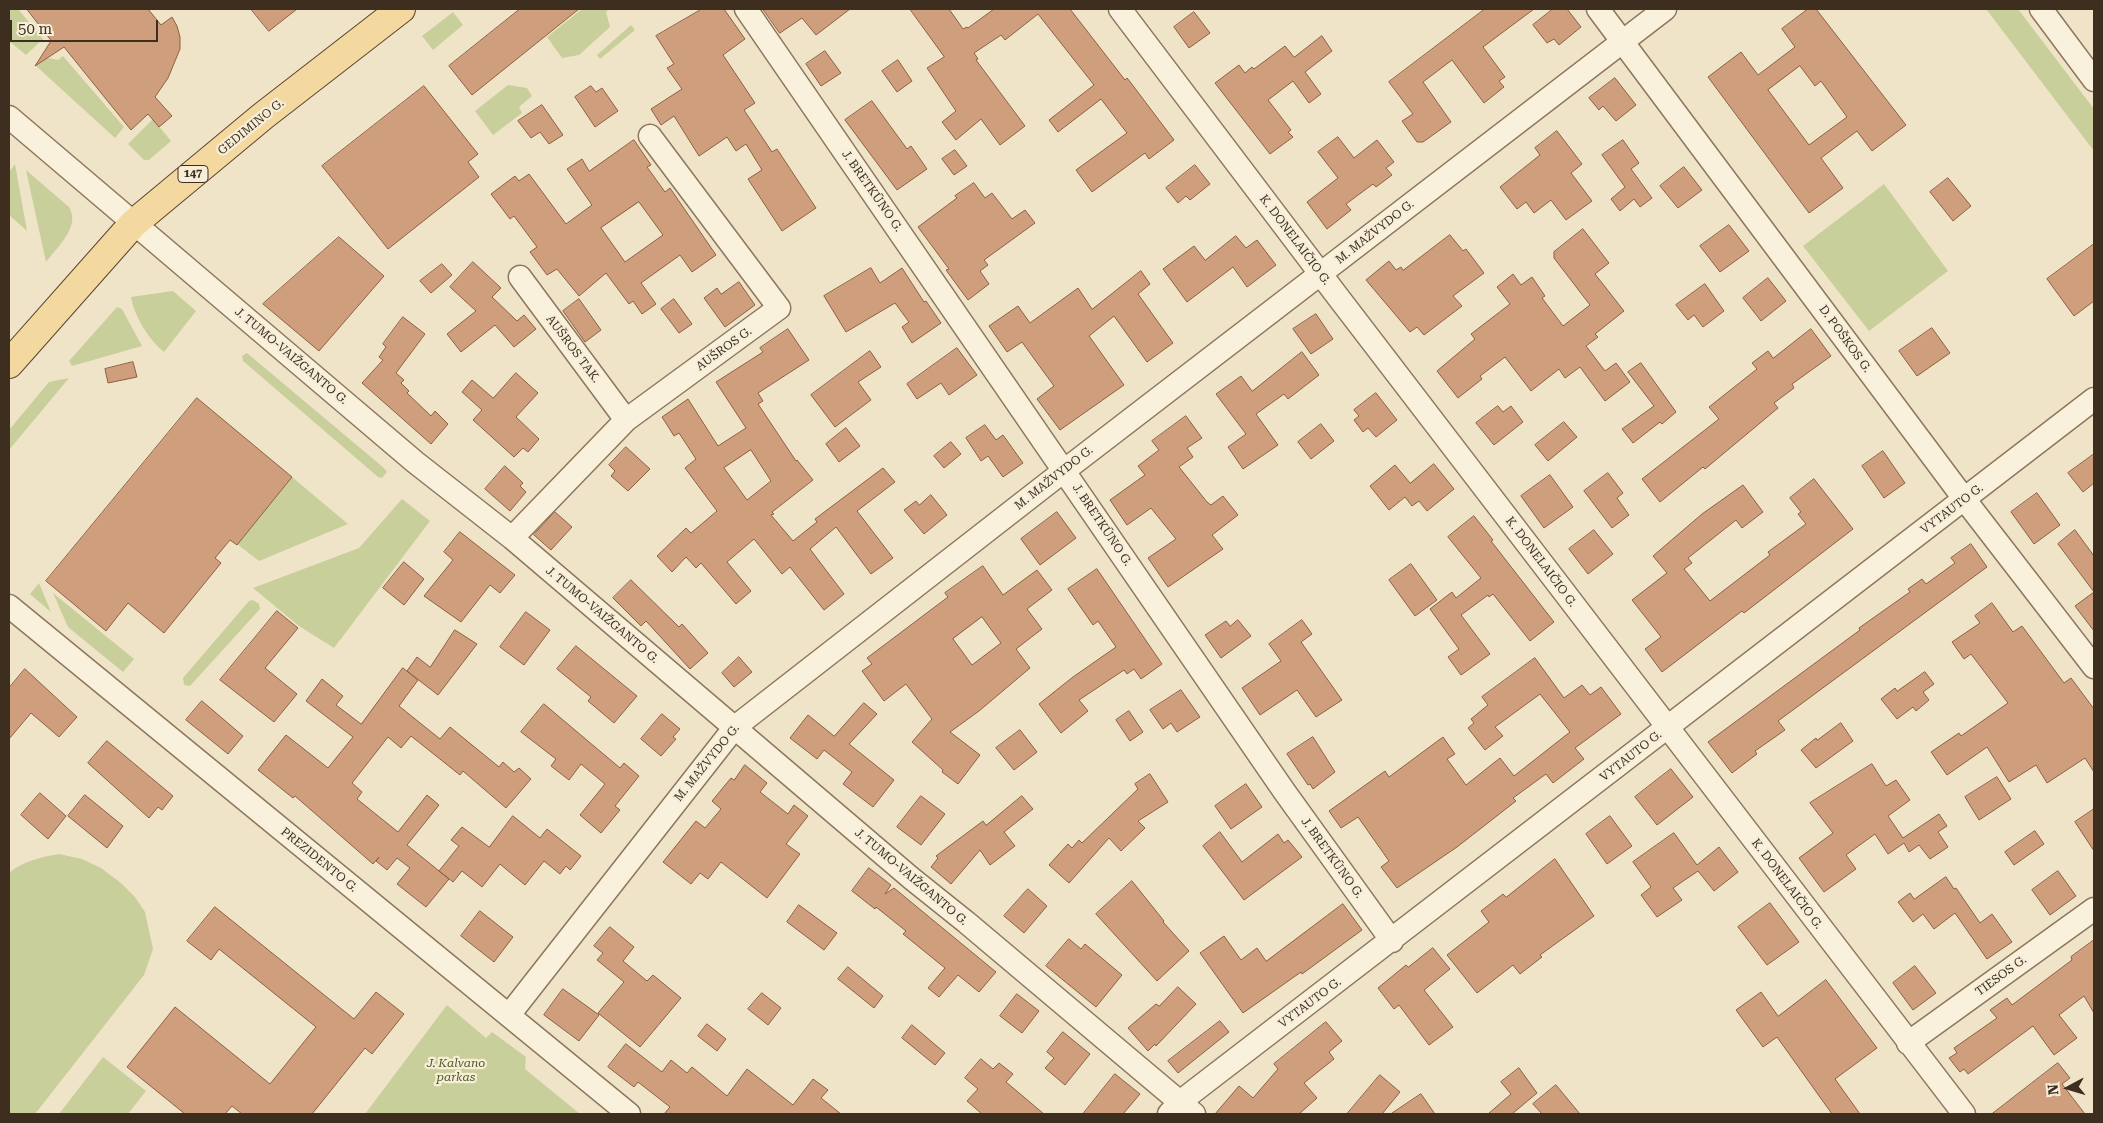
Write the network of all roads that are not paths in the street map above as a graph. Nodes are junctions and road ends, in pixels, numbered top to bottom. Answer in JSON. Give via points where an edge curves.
{"nodes":[{"id":1,"x":400,"y":9,"type":"edge"},
{"id":2,"x":746,"y":9,"type":"edge"},
{"id":3,"x":1120,"y":9,"type":"edge"},
{"id":4,"x":1598,"y":9,"type":"edge"},
{"id":5,"x":1665,"y":9,"type":"edge"},
{"id":6,"x":2041,"y":9,"type":"edge"},
{"id":7,"x":1622,"y":40,"type":"junction"},
{"id":8,"x":2094,"y":80,"type":"edge"},
{"id":9,"x":9,"y":117,"type":"edge"},
{"id":10,"x":650,"y":136,"type":"dead end"},
{"id":11,"x":133,"y":224,"type":"junction"},
{"id":12,"x":1320,"y":274,"type":"junction"},
{"id":13,"x":520,"y":277,"type":"dead end"},
{"id":14,"x":9,"y":364,"type":"edge"},
{"id":15,"x":2094,"y":399,"type":"edge"},
{"id":16,"x":626,"y":420,"type":"junction"},
{"id":17,"x":1065,"y":470,"type":"junction"},
{"id":18,"x":1965,"y":500,"type":"junction"},
{"id":19,"x":512,"y":538,"type":"junction"},
{"id":20,"x":9,"y":606,"type":"edge"},
{"id":21,"x":2094,"y":667,"type":"edge"},
{"id":22,"x":735,"y":727,"type":"junction"},
{"id":23,"x":1668,"y":728,"type":"junction"},
{"id":24,"x":2094,"y":909,"type":"edge"},
{"id":25,"x":1392,"y":941,"type":"junction"},
{"id":26,"x":509,"y":1015,"type":"junction"},
{"id":27,"x":1908,"y":1043,"type":"junction"},
{"id":28,"x":1181,"y":1110,"type":"edge"},
{"id":29,"x":629,"y":1114,"type":"edge"},
{"id":30,"x":1964,"y":1114,"type":"edge"}],
"edges":[{"from":1,"to":11,"type":"main road","name":"GEDIMINO G.","number":"147"},
{"from":2,"to":17,"type":"street","name":"J. BRETKŪNO G."},
{"from":3,"to":12,"type":"street","name":"K. DONELAIČIO G."},
{"from":4,"to":7,"type":"street","name":"D. POŠKOS G."},
{"from":5,"to":7,"type":"street","name":"M. MAŽVYDO G."},
{"from":6,"to":8,"type":"street"},
{"from":7,"to":12,"type":"street","name":"M. MAŽVYDO G."},
{"from":7,"to":18,"type":"street","name":"D. POŠKOS G."},
{"from":9,"to":11,"type":"street","name":"J. TUMO-VAIŽGANTO G."},
{"from":10,"to":16,"type":"street","name":"AUŠROS G.","via":[[780,308]]},
{"from":11,"to":14,"type":"main road","name":"GEDIMINO G.","number":"147"},
{"from":11,"to":19,"type":"street","name":"J. TUMO-VAIŽGANTO G.","via":[[415,462]]},
{"from":12,"to":17,"type":"street","name":"M. MAŽVYDO G."},
{"from":12,"to":23,"type":"street","name":"K. DONELAIČIO G."},
{"from":13,"to":16,"type":"street","name":"AUŠROS TAK."},
{"from":15,"to":18,"type":"street","name":"VYTAUTO G."},
{"from":16,"to":19,"type":"street","name":"AUŠROS G."},
{"from":17,"to":22,"type":"street","name":"M. MAŽVYDO G."},
{"from":17,"to":25,"type":"street","name":"J. BRETKŪNO G.","via":[[1284,791]]},
{"from":18,"to":21,"type":"street","name":"D. POŠKOS G."},
{"from":18,"to":23,"type":"street","name":"VYTAUTO G."},
{"from":19,"to":22,"type":"street","name":"J. TUMO-VAIŽGANTO G."},
{"from":20,"to":26,"type":"street","name":"PREZIDENTO G."},
{"from":22,"to":26,"type":"street","name":"M. MAŽVYDO G."},
{"from":22,"to":28,"type":"street","name":"J. TUMO-VAIŽGANTO G.","via":[[966,922]]},
{"from":23,"to":25,"type":"street","name":"VYTAUTO G."},
{"from":23,"to":27,"type":"street","name":"K. DONELAIČIO G."},
{"from":24,"to":27,"type":"street","name":"TIESOS G."},
{"from":25,"to":28,"type":"street","name":"VYTAUTO G."},
{"from":26,"to":29,"type":"street","name":"PREZIDENTO G."},
{"from":27,"to":30,"type":"street","name":"K. DONELAIČIO G."}]}
